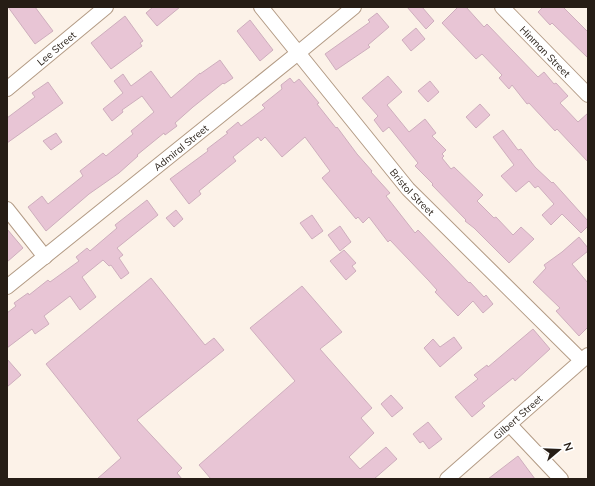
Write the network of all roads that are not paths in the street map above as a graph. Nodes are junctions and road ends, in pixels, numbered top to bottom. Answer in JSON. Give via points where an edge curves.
{"nodes":[{"id":1,"x":106,"y":7,"type":"edge"},
{"id":2,"x":261,"y":7,"type":"edge"},
{"id":3,"x":354,"y":7,"type":"edge"},
{"id":4,"x":502,"y":7,"type":"edge"},
{"id":5,"x":298,"y":53,"type":"junction"},
{"id":6,"x":7,"y":89,"type":"edge"},
{"id":7,"x":588,"y":95,"type":"edge"},
{"id":8,"x":7,"y":209,"type":"edge"},
{"id":9,"x":45,"y":257,"type":"junction"},
{"id":10,"x":7,"y":287,"type":"edge"},
{"id":11,"x":585,"y":357,"type":"edge"},
{"id":12,"x":510,"y":424,"type":"junction"},
{"id":13,"x":447,"y":479,"type":"edge"},
{"id":14,"x":561,"y":479,"type":"edge"}],
"edges":[{"from":1,"to":6,"type":"street","name":"Lee Street"},
{"from":2,"to":5,"type":"street","name":"Bristol Street"},
{"from":3,"to":5,"type":"street","name":"Admiral Street"},
{"from":4,"to":7,"type":"street","name":"Hinman Street"},
{"from":5,"to":9,"type":"street","name":"Admiral Street"},
{"from":5,"to":11,"type":"street","name":"Bristol Street","via":[[408,189]]},
{"from":8,"to":9,"type":"street"},
{"from":9,"to":10,"type":"street","name":"Admiral Street"},
{"from":11,"to":12,"type":"street","name":"Gilbert Street"},
{"from":12,"to":13,"type":"street","name":"Gilbert Street"},
{"from":12,"to":14,"type":"street"}]}
